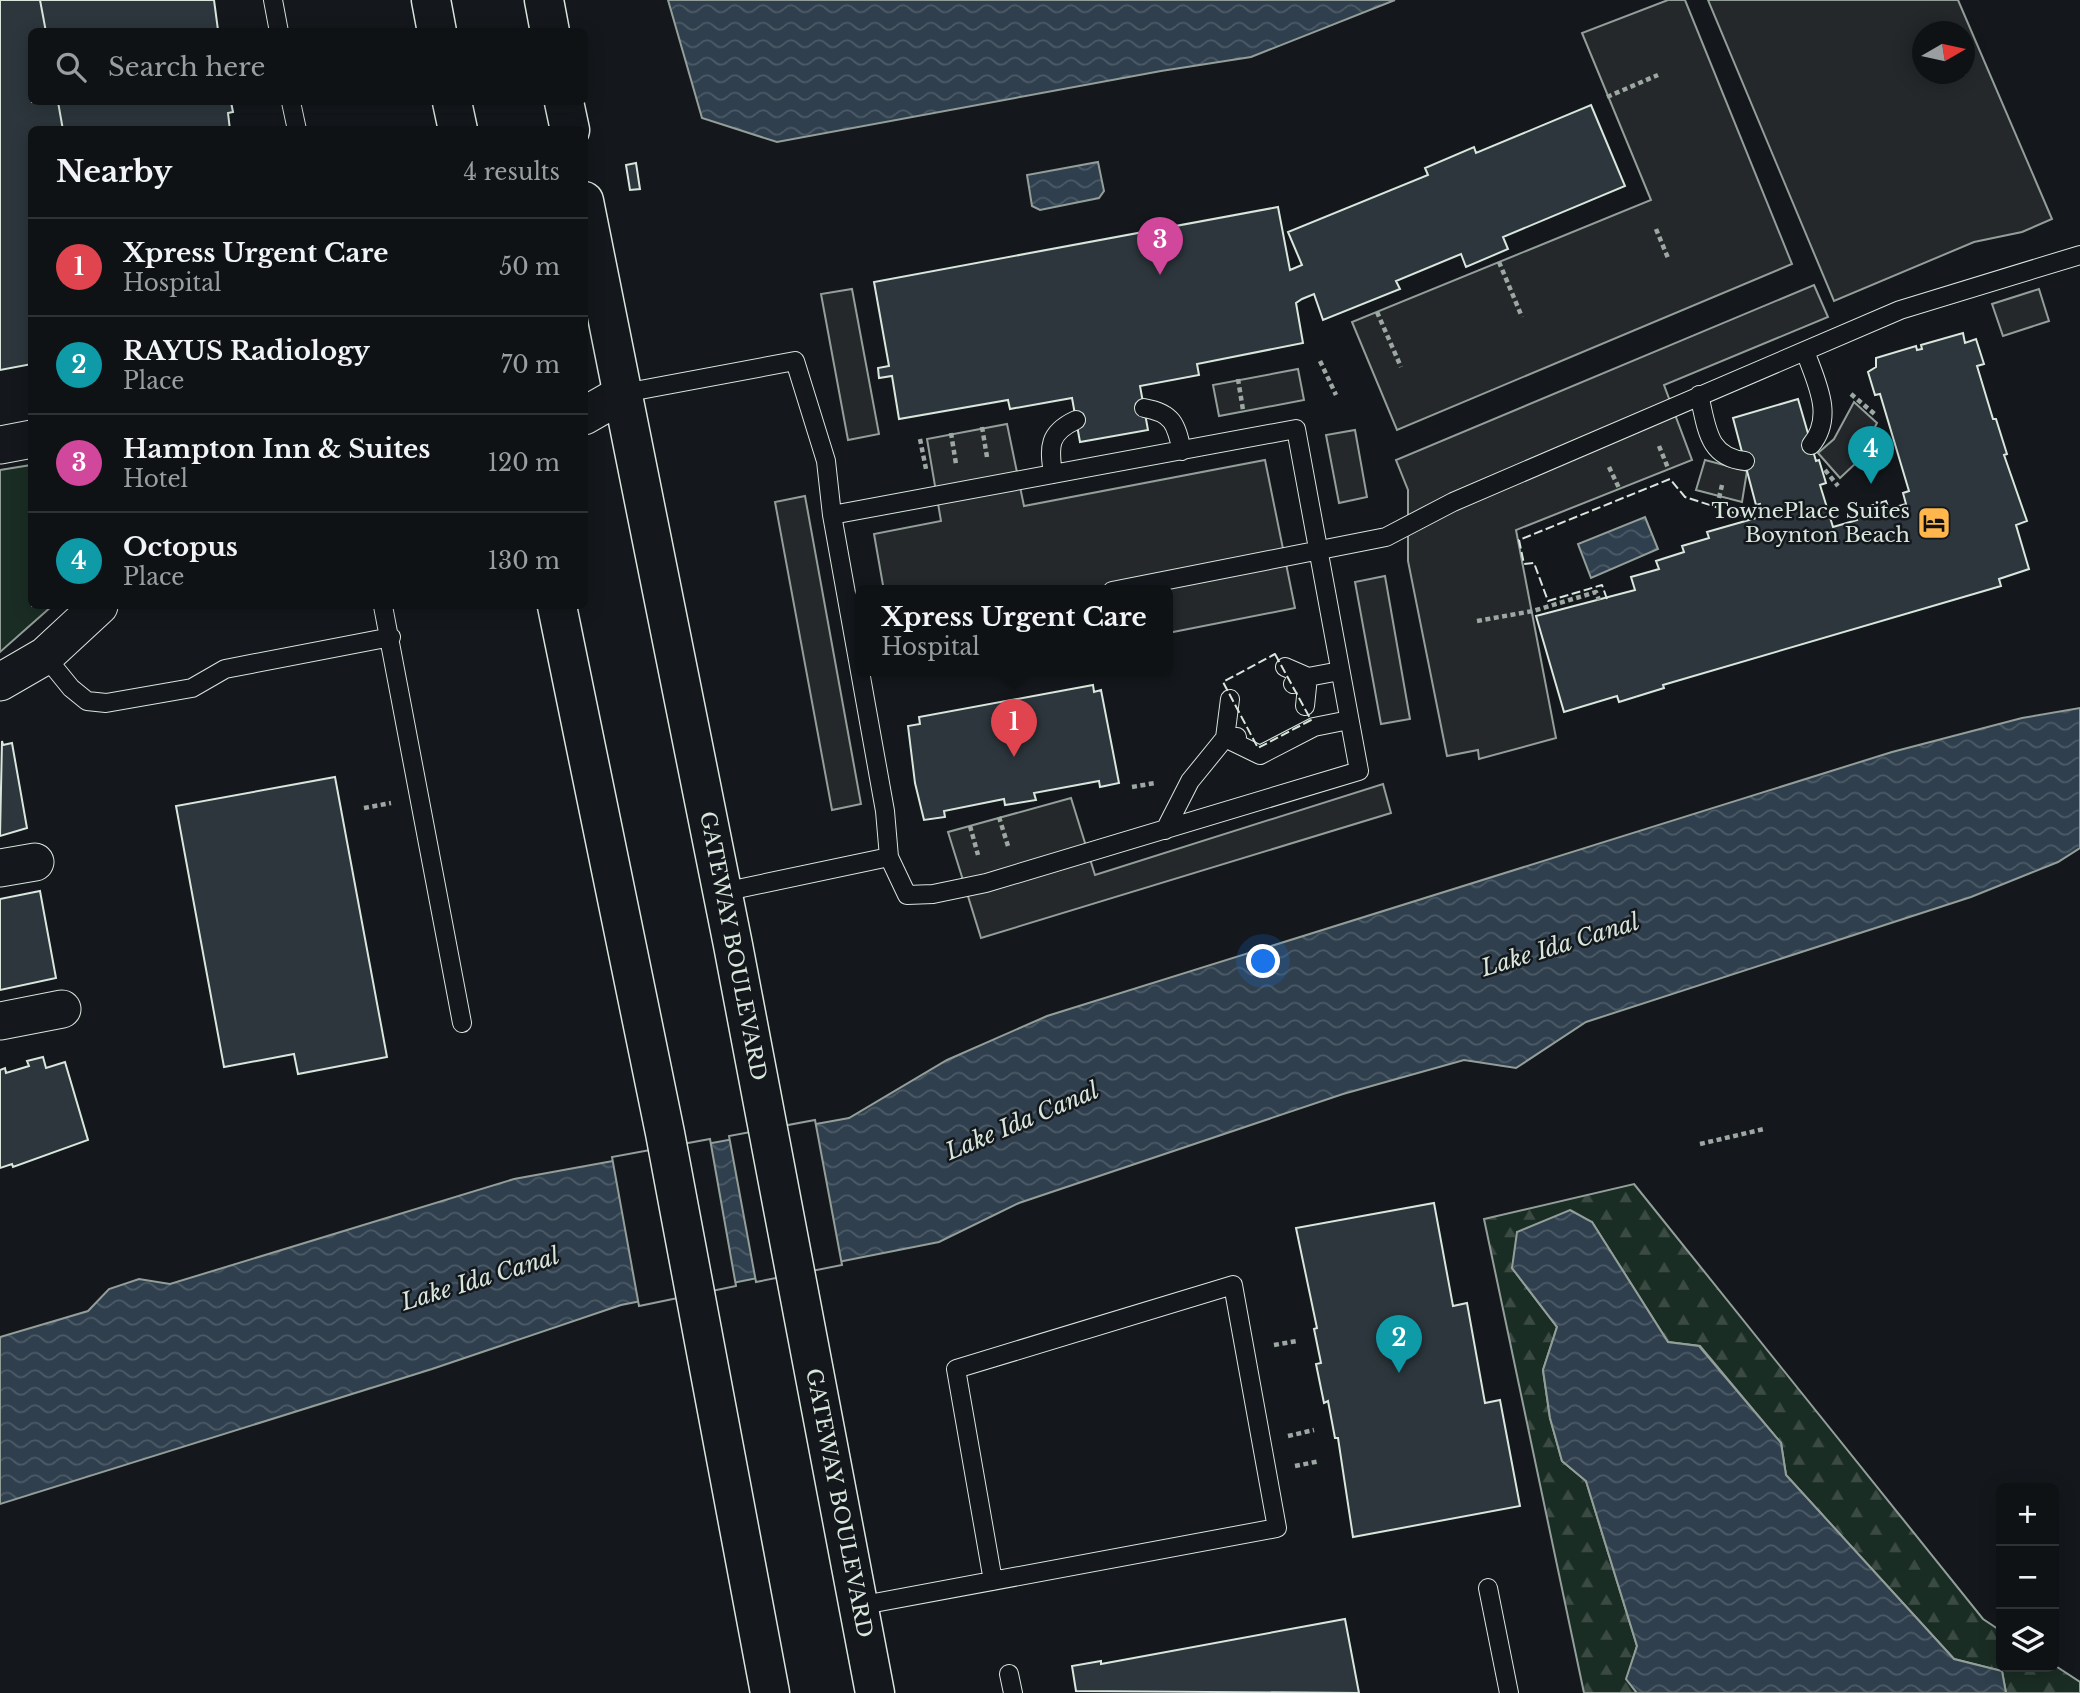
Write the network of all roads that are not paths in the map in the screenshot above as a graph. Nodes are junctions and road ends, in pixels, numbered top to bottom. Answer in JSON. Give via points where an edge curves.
{"nodes":[{"id":1,"x":273,"y":0,"type":"edge"},
{"id":2,"x":431,"y":0,"type":"edge"},
{"id":3,"x":544,"y":0,"type":"edge"},
{"id":4,"x":278,"y":28,"type":"edge"},
{"id":5,"x":436,"y":28,"type":"edge"},
{"id":6,"x":549,"y":28,"type":"edge"},
{"id":7,"x":292,"y":105,"type":"edge"},
{"id":8,"x":453,"y":105,"type":"edge"},
{"id":9,"x":565,"y":105,"type":"edge"},
{"id":10,"x":295,"y":126,"type":"edge"},
{"id":11,"x":457,"y":126,"type":"edge"},
{"id":12,"x":569,"y":126,"type":"edge"},
{"id":13,"x":588,"y":220,"type":"edge"},
{"id":14,"x":2080,"y":255,"type":"edge"},
{"id":15,"x":1805,"y":351,"type":"junction"},
{"id":16,"x":588,"y":386,"type":"edge"},
{"id":17,"x":624,"y":393,"type":"junction"},
{"id":18,"x":1699,"y":395,"type":"junction"},
{"id":19,"x":1144,"y":408,"type":"dead end"},
{"id":20,"x":588,"y":414,"type":"edge"},
{"id":21,"x":1076,"y":420,"type":"dead end"},
{"id":22,"x":28,"y":440,"type":"edge"},
{"id":23,"x":0,"y":445,"type":"edge"},
{"id":24,"x":1811,"y":445,"type":"dead end"},
{"id":25,"x":1182,"y":451,"type":"junction"},
{"id":26,"x":1745,"y":460,"type":"dead end"},
{"id":27,"x":1053,"y":474,"type":"junction"},
{"id":28,"x":832,"y":515,"type":"junction"},
{"id":29,"x":1319,"y":551,"type":"junction"},
{"id":30,"x":1143,"y":585,"type":"edge"},
{"id":31,"x":96,"y":609,"type":"edge"},
{"id":32,"x":384,"y":609,"type":"edge"},
{"id":33,"x":558,"y":609,"type":"edge"},
{"id":34,"x":855,"y":630,"type":"edge"},
{"id":35,"x":391,"y":638,"type":"junction"},
{"id":36,"x":45,"y":656,"type":"junction"},
{"id":37,"x":1285,"y":667,"type":"dead end"},
{"id":38,"x":1340,"y":671,"type":"junction"},
{"id":39,"x":863,"y":676,"type":"edge"},
{"id":40,"x":1301,"y":681,"type":"junction"},
{"id":41,"x":0,"y":682,"type":"edge"},
{"id":42,"x":1230,"y":699,"type":"dead end"},
{"id":43,"x":1305,"y":706,"type":"dead end"},
{"id":44,"x":1239,"y":716,"type":"dead end"},
{"id":45,"x":1349,"y":720,"type":"junction"},
{"id":46,"x":1250,"y":737,"type":"dead end"},
{"id":47,"x":1225,"y":738,"type":"junction"},
{"id":48,"x":1165,"y":830,"type":"junction"},
{"id":49,"x":889,"y":857,"type":"junction"},
{"id":50,"x":723,"y":892,"type":"junction"},
{"id":51,"x":62,"y":1009,"type":"dead end"},
{"id":52,"x":0,"y":1021,"type":"edge"},
{"id":53,"x":463,"y":1023,"type":"dead end"},
{"id":54,"x":993,"y":1581,"type":"junction"},
{"id":55,"x":1488,"y":1588,"type":"dead end"},
{"id":56,"x":858,"y":1606,"type":"junction"},
{"id":57,"x":1009,"y":1674,"type":"dead end"},
{"id":58,"x":771,"y":1693,"type":"edge"},
{"id":59,"x":875,"y":1693,"type":"edge"},
{"id":60,"x":1013,"y":1693,"type":"edge"},
{"id":61,"x":1509,"y":1693,"type":"edge"}],
"edges":[{"from":1,"to":4,"type":"lane"},
{"from":2,"to":5,"type":"main road"},
{"from":3,"to":6,"type":"main road"},
{"from":7,"to":10,"type":"lane"},
{"from":8,"to":11,"type":"main road"},
{"from":9,"to":12,"type":"main road"},
{"from":13,"to":17,"type":"main road","name":"GATEWAY BOULEVARD"},
{"from":14,"to":15,"type":"lane","via":[[1900,310]]},
{"from":15,"to":18,"type":"lane"},
{"from":15,"to":24,"type":"lane","via":[[1824,410],[1819,435]]},
{"from":16,"to":17,"type":"street"},
{"from":17,"to":20,"type":"street"},
{"from":17,"to":28,"type":"lane","via":[[795,361],[827,461]]},
{"from":17,"to":50,"type":"main road","name":"GATEWAY BOULEVARD"},
{"from":18,"to":26,"type":"lane","via":[[1718,452],[1729,459]]},
{"from":18,"to":29,"type":"lane","via":[[1454,502],[1386,537]]},
{"from":19,"to":25,"type":"lane","via":[[1174,419]]},
{"from":21,"to":27,"type":"lane","via":[[1064,426],[1049,449]]},
{"from":22,"to":23,"type":"street"},
{"from":25,"to":27,"type":"lane"},
{"from":25,"to":29,"type":"lane","via":[[1296,429]]},
{"from":27,"to":28,"type":"lane"},
{"from":28,"to":34,"type":"lane"},
{"from":29,"to":30,"type":"lane"},
{"from":29,"to":38,"type":"lane"},
{"from":31,"to":36,"type":"street"},
{"from":32,"to":35,"type":"lane"},
{"from":33,"to":58,"type":"main road","via":[[665,1133]]},
{"from":35,"to":36,"type":"lane","via":[[225,669],[191,688],[106,703],[87,701]]},
{"from":35,"to":53,"type":"lane"},
{"from":36,"to":41,"type":"street"},
{"from":37,"to":40,"type":"lane"},
{"from":38,"to":40,"type":"lane"},
{"from":38,"to":45,"type":"lane"},
{"from":39,"to":49,"type":"lane"},
{"from":40,"to":43,"type":"lane"},
{"from":42,"to":47,"type":"lane"},
{"from":44,"to":47,"type":"lane"},
{"from":45,"to":47,"type":"lane","via":[[1314,727],[1260,755]]},
{"from":45,"to":48,"type":"lane","via":[[1359,771]]},
{"from":46,"to":47,"type":"lane"},
{"from":47,"to":48,"type":"lane","via":[[1190,781]]},
{"from":48,"to":49,"type":"lane","via":[[933,894],[907,895]]},
{"from":49,"to":50,"type":"lane"},
{"from":50,"to":56,"type":"main road","name":"GATEWAY BOULEVARD"},
{"from":51,"to":52,"type":"street"},
{"from":54,"to":54,"type":"lane","via":[[1277,1528],[1233,1285],[956,1369]]},
{"from":54,"to":56,"type":"lane"},
{"from":55,"to":61,"type":"lane"},
{"from":56,"to":59,"type":"main road","name":"GATEWAY BOULEVARD"},
{"from":57,"to":60,"type":"lane"}]}
